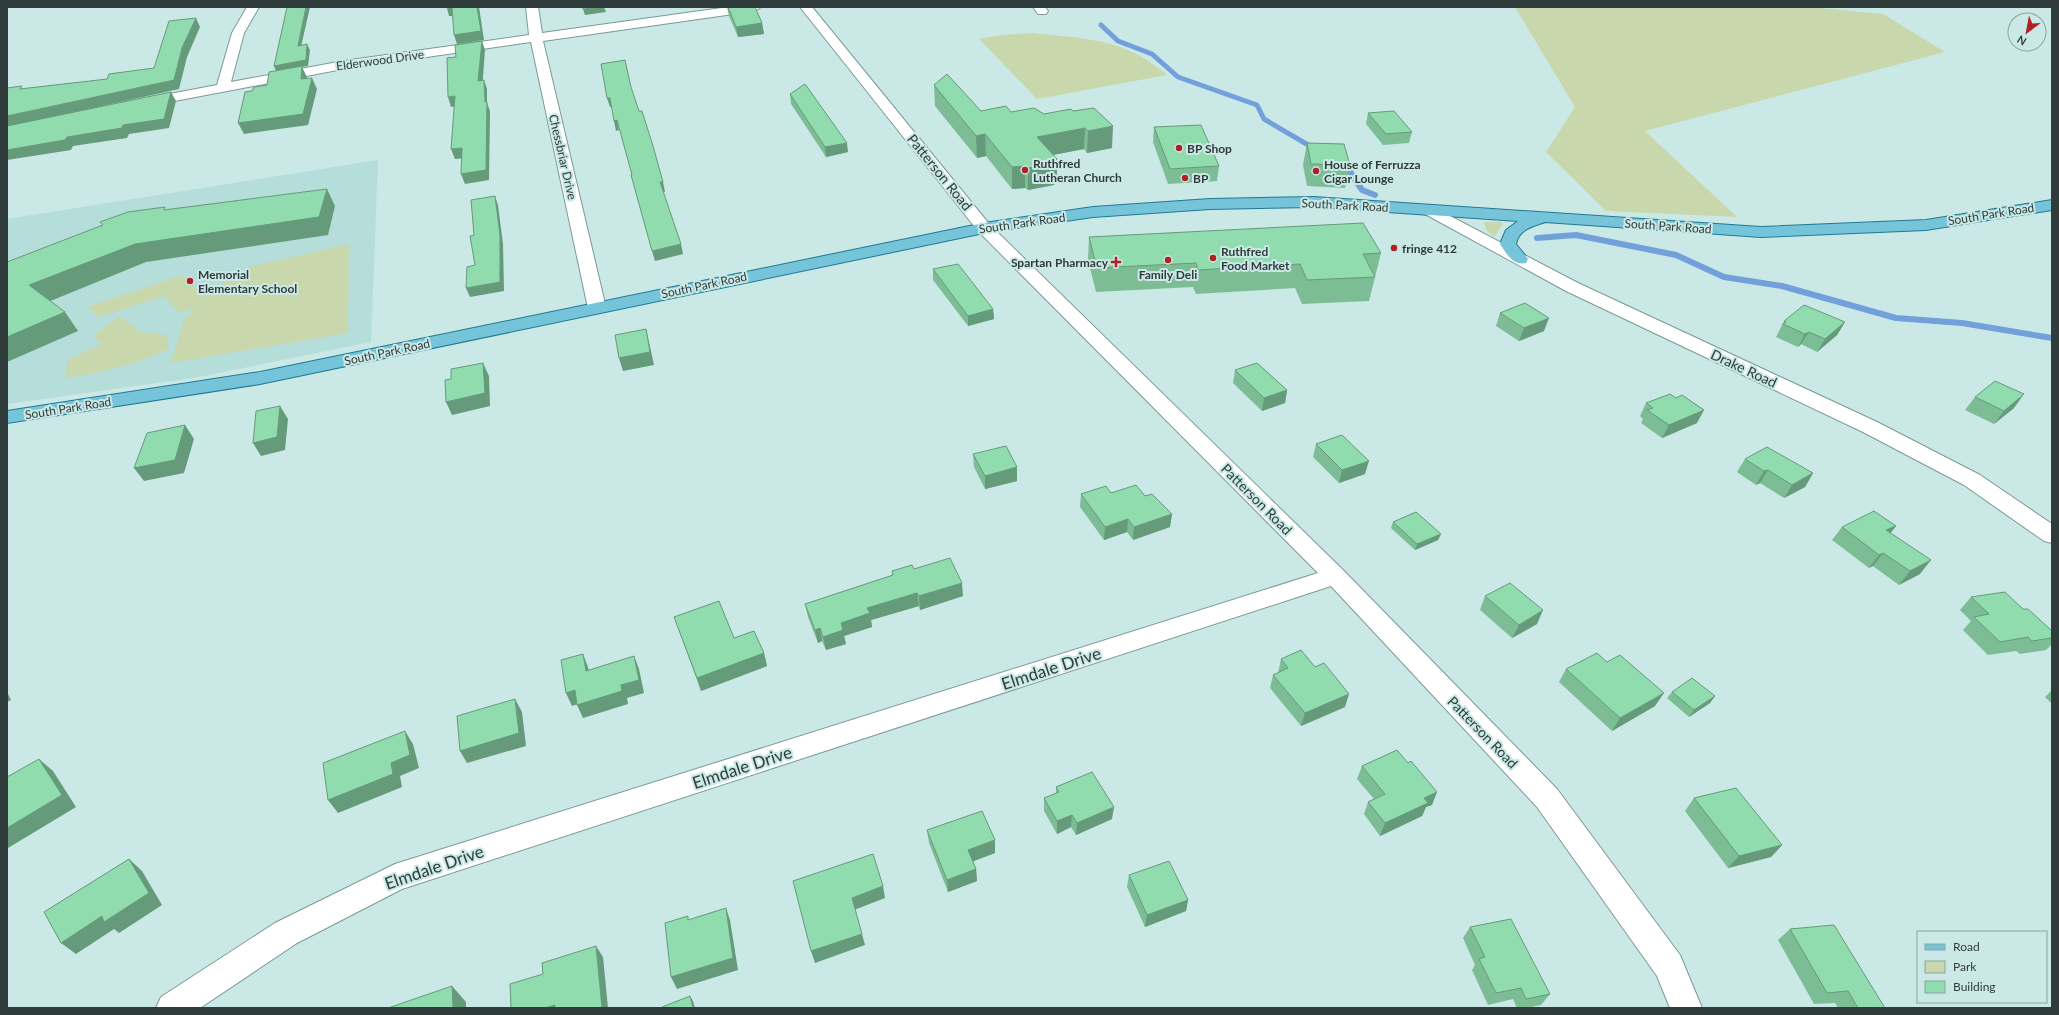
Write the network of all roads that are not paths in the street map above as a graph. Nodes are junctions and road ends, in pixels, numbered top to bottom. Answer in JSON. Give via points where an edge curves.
{"nodes":[{"id":1,"x":253,"y":7,"type":"edge"},
{"id":2,"x":532,"y":7,"type":"edge"},
{"id":3,"x":755,"y":7,"type":"edge"},
{"id":4,"x":806,"y":7,"type":"edge"},
{"id":5,"x":536,"y":38,"type":"junction"},
{"id":6,"x":223,"y":86,"type":"junction"},
{"id":7,"x":130,"y":106,"type":"edge"},
{"id":8,"x":2052,"y":205,"type":"edge"},
{"id":9,"x":1431,"y":211,"type":"junction"},
{"id":10,"x":1541,"y":218,"type":"junction"},
{"id":11,"x":984,"y":228,"type":"junction"},
{"id":12,"x":1520,"y":259,"type":"junction"},
{"id":13,"x":597,"y":308,"type":"junction"},
{"id":14,"x":7,"y":417,"type":"edge"},
{"id":15,"x":2052,"y":535,"type":"edge"},
{"id":16,"x":1335,"y":576,"type":"junction"},
{"id":17,"x":172,"y":1008,"type":"edge"},
{"id":18,"x":1686,"y":1008,"type":"edge"}],
"edges":[{"from":1,"to":6,"type":"street","via":[[238,33]]},
{"from":2,"to":5,"type":"street","name":"Chessbriar Drive"},
{"from":3,"to":5,"type":"street","name":"Elderwood Drive"},
{"from":4,"to":11,"type":"street","name":"Patterson Road"},
{"from":5,"to":6,"type":"street","name":"Elderwood Drive","via":[[350,64]]},
{"from":5,"to":13,"type":"street","name":"Chessbriar Drive"},
{"from":6,"to":7,"type":"street","name":"Elderwood Drive"},
{"from":8,"to":10,"type":"main road","name":"South Park Road","via":[[1926,225],[1761,232]]},
{"from":9,"to":10,"type":"main road","name":"South Park Road"},
{"from":9,"to":11,"type":"main road","name":"South Park Road","via":[[1314,202],[1210,204],[1093,212]]},
{"from":9,"to":12,"type":"street","name":"Drake Road"},
{"from":10,"to":12,"type":"main road","via":[[1517,226],[1509,235],[1508,244]]},
{"from":11,"to":13,"type":"main road","name":"South Park Road"},
{"from":11,"to":16,"type":"street","name":"Patterson Road"},
{"from":12,"to":15,"type":"street","name":"Drake Road","via":[[1572,287],[1870,427],[1966,476]]},
{"from":13,"to":14,"type":"main road","name":"South Park Road","via":[[260,378]]},
{"from":16,"to":17,"type":"street","name":"Elmdale Drive","via":[[395,878],[286,933]]},
{"from":16,"to":18,"type":"street","name":"Patterson Road","via":[[1547,798],[1669,966]]}]}
